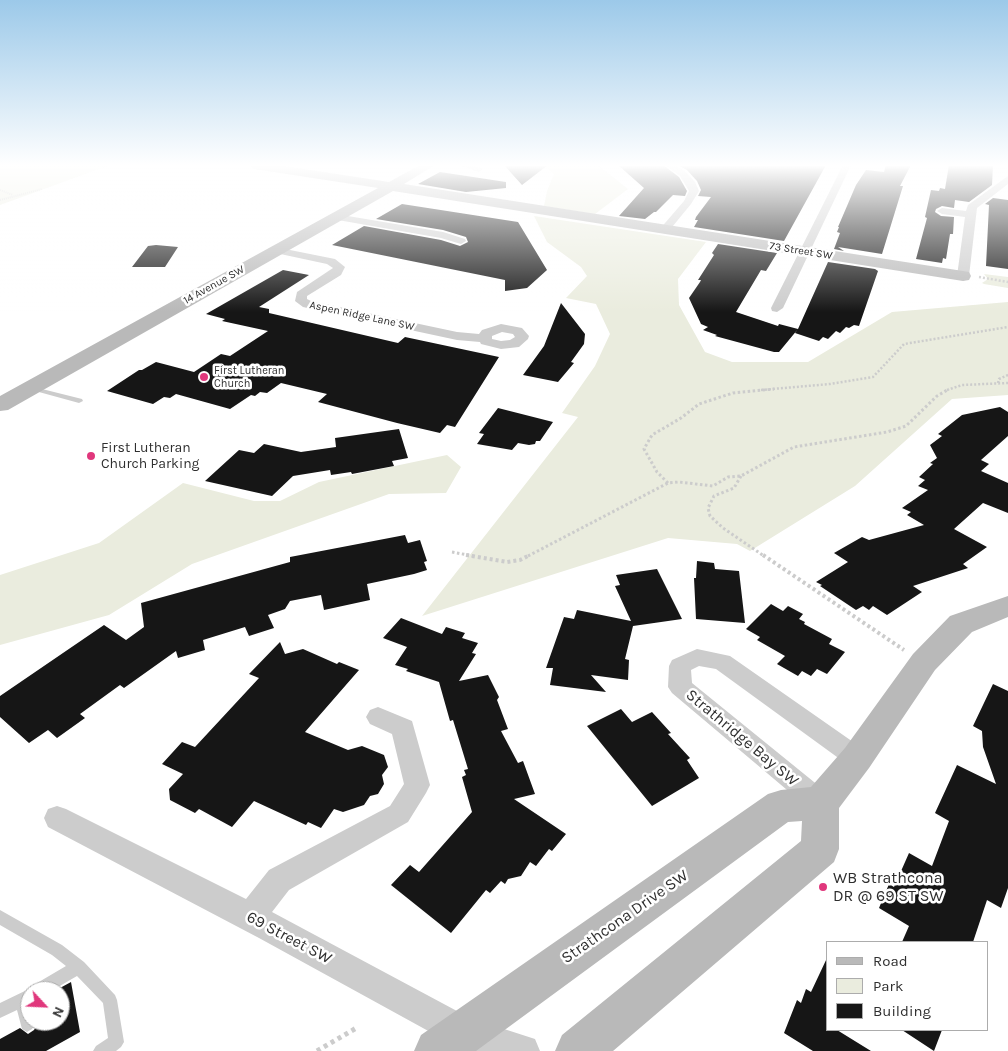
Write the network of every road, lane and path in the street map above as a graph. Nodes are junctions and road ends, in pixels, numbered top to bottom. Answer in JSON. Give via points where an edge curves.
{"nodes":[{"id":1,"x":341,"y":214,"type":"edge"},
{"id":2,"x":565,"y":214,"type":"edge"},
{"id":3,"x":678,"y":214,"type":"edge"},
{"id":4,"x":822,"y":214,"type":"edge"},
{"id":5,"x":961,"y":214,"type":"edge"},
{"id":6,"x":970,"y":215,"type":"joint"},
{"id":7,"x":336,"y":217,"type":"junction"},
{"id":8,"x":664,"y":230,"type":"junction"},
{"id":9,"x":461,"y":241,"type":"dead end"},
{"id":10,"x":275,"y":250,"type":"junction"},
{"id":11,"x":803,"y":252,"type":"junction"},
{"id":12,"x":963,"y":276,"type":"junction"},
{"id":13,"x":1008,"y":282,"type":"edge"},
{"id":14,"x":776,"y":308,"type":"dead end"},
{"id":15,"x":1008,"y":327,"type":"edge"},
{"id":16,"x":484,"y":338,"type":"dead end"},
{"id":17,"x":1008,"y":375,"type":"edge"},
{"id":18,"x":998,"y":383,"type":"junction"},
{"id":19,"x":1008,"y":383,"type":"edge"},
{"id":20,"x":30,"y":388,"type":"junction"},
{"id":21,"x":79,"y":401,"type":"dead end"},
{"id":22,"x":0,"y":405,"type":"edge"},
{"id":23,"x":741,"y":476,"type":"junction"},
{"id":24,"x":668,"y":483,"type":"junction"},
{"id":25,"x":713,"y":486,"type":"junction"},
{"id":26,"x":717,"y":494,"type":"junction"},
{"id":27,"x":452,"y":552,"type":"dead end"},
{"id":28,"x":1008,"y":606,"type":"edge"},
{"id":29,"x":924,"y":662,"type":"junction"},
{"id":30,"x":378,"y":717,"type":"dead end"},
{"id":31,"x":858,"y":758,"type":"junction"},
{"id":32,"x":821,"y":803,"type":"junction"},
{"id":33,"x":57,"y":818,"type":"dead end"},
{"id":34,"x":0,"y":917,"type":"edge"},
{"id":35,"x":250,"y":918,"type":"junction"},
{"id":36,"x":79,"y":967,"type":"junction"},
{"id":37,"x":54,"y":981,"type":"edge"},
{"id":38,"x":20,"y":1000,"type":"edge"},
{"id":39,"x":0,"y":1011,"type":"edge"},
{"id":40,"x":358,"y":1026,"type":"dead end"},
{"id":41,"x":450,"y":1042,"type":"edge"},
{"id":42,"x":117,"y":1046,"type":"edge"},
{"id":43,"x":101,"y":1051,"type":"edge"},
{"id":44,"x":317,"y":1051,"type":"edge"},
{"id":45,"x":523,"y":1051,"type":"edge"},
{"id":46,"x":578,"y":1051,"type":"edge"}],
"edges":[{"from":1,"to":7,"type":"street","name":"14 Avenue SW"},
{"from":2,"to":8,"type":"street","name":"73 Street SW"},
{"from":3,"to":8,"type":"street"},
{"from":4,"to":11,"type":"street"},
{"from":5,"to":6,"type":"street"},
{"from":6,"to":12,"type":"street"},
{"from":7,"to":9,"type":"street"},
{"from":7,"to":10,"type":"street","name":"14 Avenue SW"},
{"from":8,"to":11,"type":"street","name":"73 Street SW"},
{"from":10,"to":16,"type":"street","name":"Aspen Ridge Lane SW","via":[[331,261],[339,267],[337,272],[302,295],[301,301],[307,304],[458,336]]},
{"from":10,"to":20,"type":"street","name":"14 Avenue SW"},
{"from":11,"to":12,"type":"street","name":"73 Street SW"},
{"from":11,"to":14,"type":"street"},
{"from":12,"to":13,"type":"path"},
{"from":15,"to":24,"type":"path","via":[[904,344],[873,377],[733,393],[699,404],[652,435],[644,449],[657,472]]},
{"from":17,"to":18,"type":"path"},
{"from":18,"to":19,"type":"path"},
{"from":18,"to":23,"type":"path","via":[[951,388],[906,426],[794,447]]},
{"from":20,"to":21,"type":"lane"},
{"from":20,"to":22,"type":"street","name":"14 Avenue SW"},
{"from":23,"to":25,"type":"path"},
{"from":23,"to":26,"type":"path","via":[[734,488]]},
{"from":24,"to":25,"type":"path"},
{"from":24,"to":27,"type":"path","via":[[520,560],[500,562]]},
{"from":25,"to":26,"type":"path"},
{"from":26,"to":29,"type":"path","via":[[710,500],[708,508],[710,516],[723,528]]},
{"from":28,"to":29,"type":"street","via":[[961,624]]},
{"from":29,"to":31,"type":"street"},
{"from":30,"to":35,"type":"street","via":[[403,728],[417,786],[398,814],[279,880]]},
{"from":31,"to":32,"type":"street"},
{"from":31,"to":32,"type":"street","name":"Strathridge Bay SW","via":[[722,662],[697,657],[680,666],[680,687]]},
{"from":32,"to":41,"type":"street","name":"Strathcona Drive SW","via":[[781,806]]},
{"from":32,"to":46,"type":"street","via":[[820,849]]},
{"from":33,"to":35,"type":"street","name":"69 Street SW"},
{"from":34,"to":36,"type":"lane","via":[[57,950]]},
{"from":35,"to":41,"type":"street","name":"69 Street SW"},
{"from":36,"to":37,"type":"lane"},
{"from":36,"to":42,"type":"lane","via":[[110,1000]]},
{"from":38,"to":39,"type":"lane"},
{"from":40,"to":44,"type":"path"},
{"from":41,"to":45,"type":"street","name":"69 Street SW"},
{"from":42,"to":43,"type":"lane"}]}
